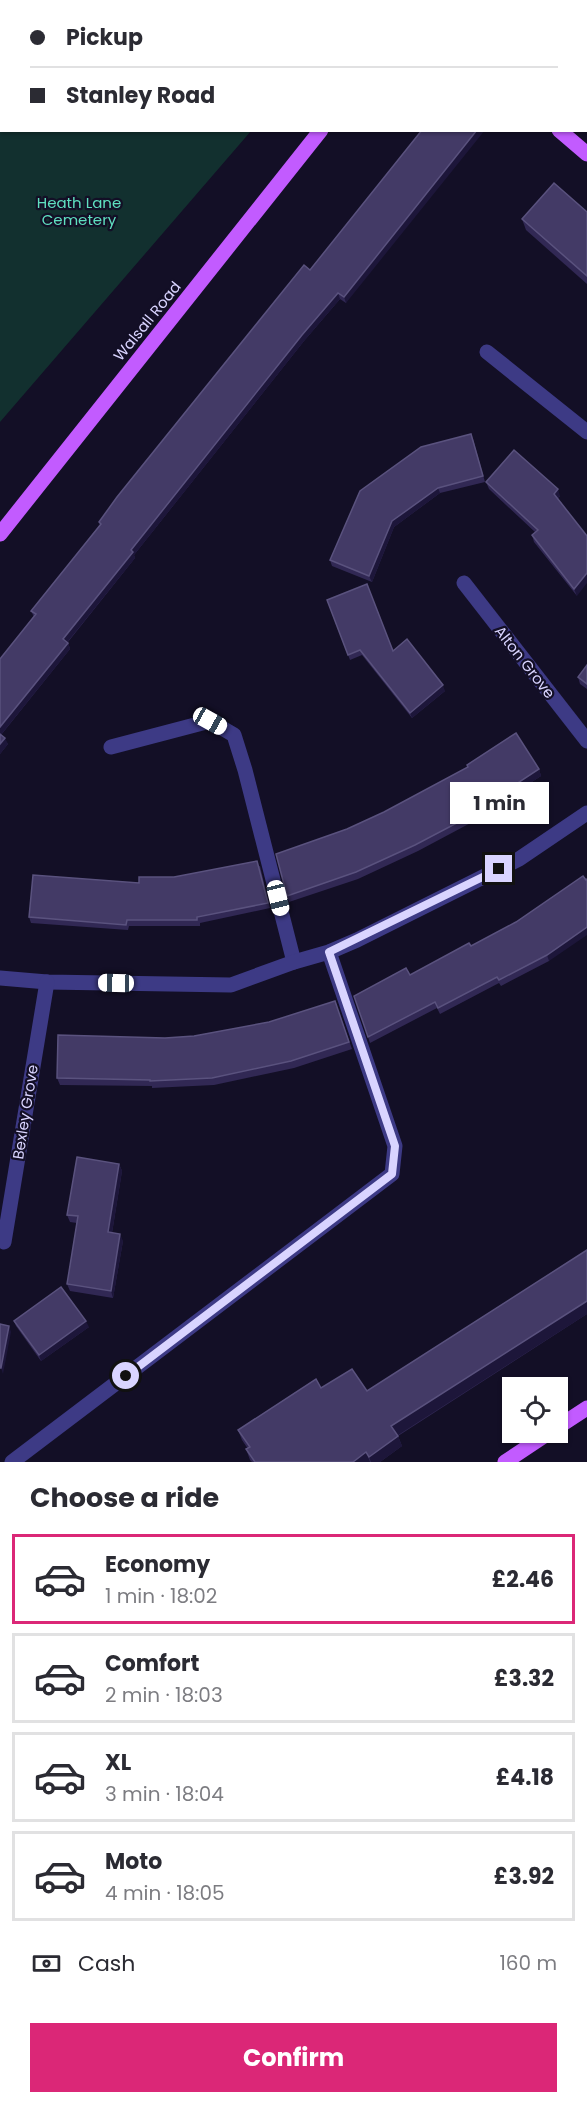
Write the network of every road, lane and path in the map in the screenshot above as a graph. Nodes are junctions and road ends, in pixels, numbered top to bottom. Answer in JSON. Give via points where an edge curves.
{"nodes":[{"id":1,"x":319,"y":132,"type":"edge"},
{"id":2,"x":561,"y":132,"type":"edge"},
{"id":3,"x":587,"y":154,"type":"edge"},
{"id":4,"x":487,"y":352,"type":"dead end"},
{"id":5,"x":587,"y":432,"type":"edge"},
{"id":6,"x":0,"y":534,"type":"edge"},
{"id":7,"x":464,"y":583,"type":"dead end"},
{"id":8,"x":587,"y":741,"type":"edge"},
{"id":9,"x":111,"y":747,"type":"dead end"},
{"id":10,"x":587,"y":813,"type":"edge"},
{"id":11,"x":329,"y":952,"type":"junction"},
{"id":12,"x":294,"y":962,"type":"junction"},
{"id":13,"x":0,"y":978,"type":"edge"},
{"id":14,"x":47,"y":982,"type":"junction"},
{"id":15,"x":4,"y":1242,"type":"dead end"},
{"id":16,"x":587,"y":1408,"type":"edge"},
{"id":17,"x":568,"y":1420,"type":"edge"},
{"id":18,"x":534,"y":1443,"type":"edge"},
{"id":19,"x":12,"y":1462,"type":"edge"},
{"id":20,"x":505,"y":1462,"type":"edge"}],
"edges":[{"from":1,"to":6,"type":"main road","name":"Walsall Road"},
{"from":2,"to":3,"type":"main road"},
{"from":4,"to":5,"type":"street"},
{"from":7,"to":8,"type":"street","name":"Alton Grove"},
{"from":9,"to":12,"type":"street","via":[[210,721],[234,735]]},
{"from":10,"to":11,"type":"street","via":[[519,859]]},
{"from":11,"to":12,"type":"street"},
{"from":11,"to":19,"type":"street","via":[[395,1146],[392,1174]]},
{"from":12,"to":14,"type":"street","via":[[231,985]]},
{"from":13,"to":14,"type":"street"},
{"from":14,"to":15,"type":"street","name":"Bexley Grove"},
{"from":16,"to":17,"type":"main road"},
{"from":18,"to":20,"type":"main road"}]}
